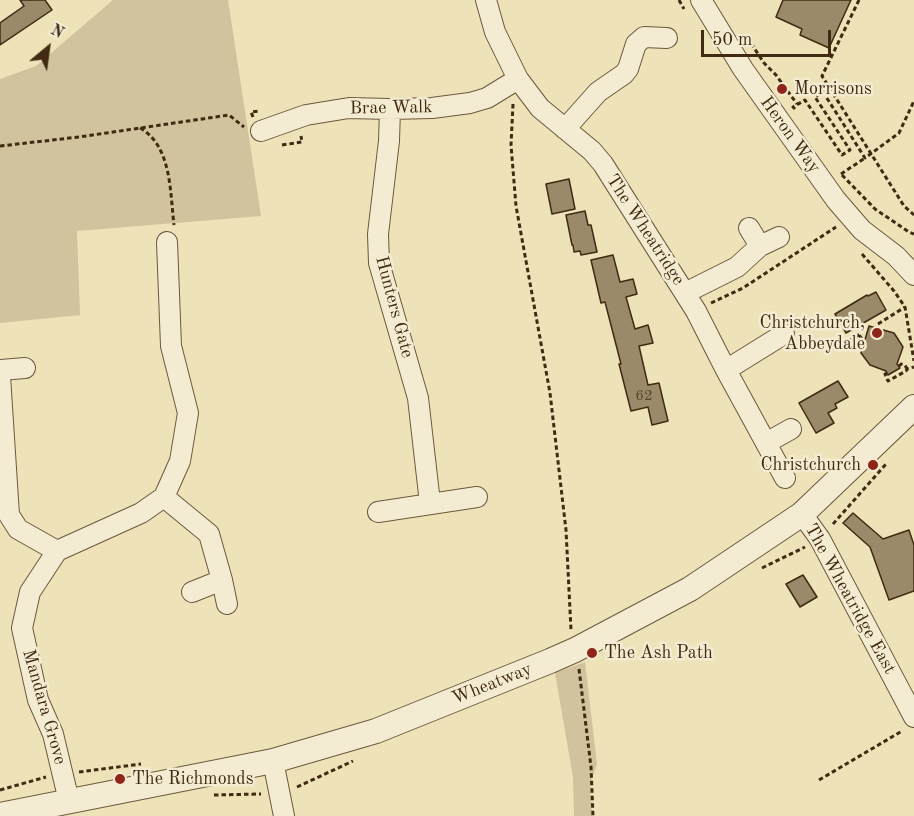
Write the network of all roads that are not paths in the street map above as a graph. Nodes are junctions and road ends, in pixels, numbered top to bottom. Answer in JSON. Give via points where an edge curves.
{"nodes":[{"id":1,"x":486,"y":0,"type":"edge"},
{"id":2,"x":701,"y":0,"type":"edge"},
{"id":3,"x":667,"y":38,"type":"dead end"},
{"id":4,"x":513,"y":82,"type":"junction"},
{"id":5,"x":390,"y":109,"type":"junction"},
{"id":6,"x":565,"y":129,"type":"junction"},
{"id":7,"x":261,"y":131,"type":"road end"},
{"id":8,"x":749,"y":228,"type":"dead end"},
{"id":9,"x":779,"y":237,"type":"dead end"},
{"id":10,"x":167,"y":242,"type":"road end"},
{"id":11,"x":760,"y":246,"type":"junction"},
{"id":12,"x":905,"y":258,"type":"edge"},
{"id":13,"x":914,"y":275,"type":"edge"},
{"id":14,"x":686,"y":294,"type":"junction"},
{"id":15,"x":783,"y":334,"type":"dead end"},
{"id":16,"x":25,"y":368,"type":"dead end"},
{"id":17,"x":0,"y":370,"type":"edge"},
{"id":18,"x":726,"y":370,"type":"junction"},
{"id":19,"x":0,"y":376,"type":"edge"},
{"id":20,"x":914,"y":407,"type":"edge"},
{"id":21,"x":791,"y":429,"type":"dead end"},
{"id":22,"x":766,"y":443,"type":"junction"},
{"id":23,"x":785,"y":478,"type":"dead end"},
{"id":24,"x":164,"y":497,"type":"junction"},
{"id":25,"x":477,"y":497,"type":"dead end"},
{"id":26,"x":430,"y":503,"type":"junction"},
{"id":27,"x":378,"y":512,"type":"dead end"},
{"id":28,"x":802,"y":514,"type":"junction"},
{"id":29,"x":57,"y":551,"type":"junction"},
{"id":30,"x":222,"y":580,"type":"junction"},
{"id":31,"x":192,"y":592,"type":"dead end"},
{"id":32,"x":227,"y":604,"type":"dead end"},
{"id":33,"x":909,"y":723,"type":"edge"},
{"id":34,"x":273,"y":761,"type":"junction"},
{"id":35,"x":69,"y":801,"type":"junction"},
{"id":36,"x":0,"y":815,"type":"edge"},
{"id":37,"x":284,"y":816,"type":"edge"}],
"edges":[{"from":1,"to":4,"type":"street","name":"The Wheatridge"},
{"from":2,"to":12,"type":"street","name":"Heron Way","via":[[743,69],[836,200],[862,230]]},
{"from":3,"to":6,"type":"street","via":[[644,38],[636,44],[624,74],[598,92]]},
{"from":4,"to":5,"type":"street","name":"Brae Walk","via":[[470,103]]},
{"from":4,"to":6,"type":"street","name":"The Wheatridge"},
{"from":5,"to":7,"type":"street","name":"Brae Walk","via":[[350,108],[317,113]]},
{"from":5,"to":26,"type":"street","name":"Hunters Gate","via":[[378,234],[380,263],[418,398]]},
{"from":6,"to":14,"type":"street","name":"The Wheatridge","via":[[603,164]]},
{"from":8,"to":11,"type":"street"},
{"from":9,"to":11,"type":"street"},
{"from":10,"to":24,"type":"street","via":[[171,346],[188,413],[180,461]]},
{"from":11,"to":14,"type":"street","via":[[737,267]]},
{"from":12,"to":13,"type":"street","name":"Heron Way"},
{"from":14,"to":18,"type":"street","name":"The Wheatridge"},
{"from":15,"to":18,"type":"street"},
{"from":16,"to":17,"type":"street"},
{"from":18,"to":22,"type":"street","name":"The Wheatridge"},
{"from":19,"to":29,"type":"street","via":[[9,515],[18,529]]},
{"from":20,"to":28,"type":"street","name":"Wheatway"},
{"from":21,"to":22,"type":"street"},
{"from":22,"to":23,"type":"street","name":"The Wheatridge"},
{"from":24,"to":29,"type":"street","via":[[141,513]]},
{"from":24,"to":30,"type":"street","via":[[209,534]]},
{"from":25,"to":26,"type":"street"},
{"from":26,"to":27,"type":"street"},
{"from":28,"to":33,"type":"street","name":"The Wheatridge East","via":[[820,539]]},
{"from":28,"to":34,"type":"street","name":"Wheatway","via":[[690,589],[575,650],[376,731]]},
{"from":29,"to":35,"type":"street","name":"Mandara Grove","via":[[30,592],[22,628],[38,700],[53,734]]},
{"from":30,"to":31,"type":"street"},
{"from":30,"to":32,"type":"street"},
{"from":34,"to":35,"type":"street","name":"Wheatway"},
{"from":34,"to":37,"type":"street"},
{"from":35,"to":36,"type":"street","name":"Wheatway"}]}
